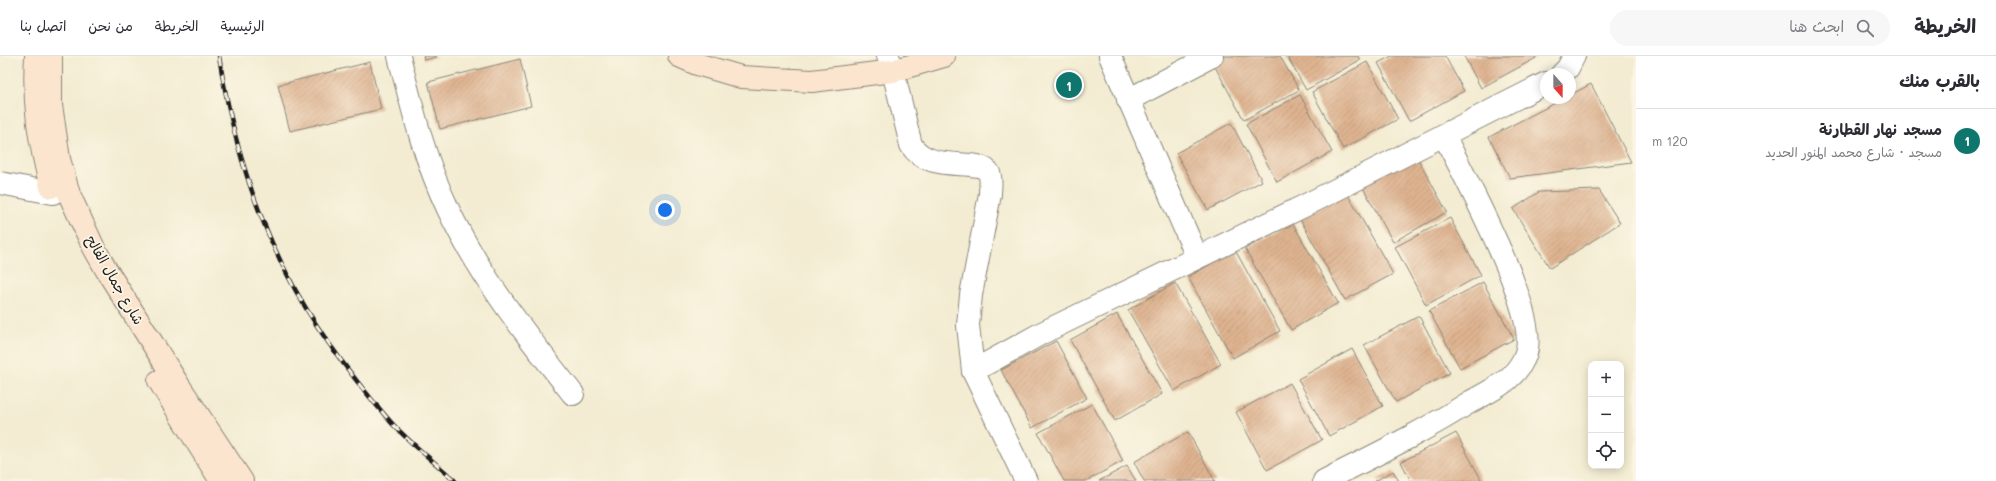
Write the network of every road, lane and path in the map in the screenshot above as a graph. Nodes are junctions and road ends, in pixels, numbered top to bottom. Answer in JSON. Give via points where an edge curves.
{"nodes":[{"id":1,"x":36,"y":56,"type":"edge"},
{"id":2,"x":51,"y":56,"type":"edge"},
{"id":3,"x":399,"y":56,"type":"edge"},
{"id":4,"x":680,"y":56,"type":"edge"},
{"id":5,"x":944,"y":56,"type":"edge"},
{"id":6,"x":1110,"y":56,"type":"edge"},
{"id":7,"x":1212,"y":56,"type":"edge"},
{"id":8,"x":1574,"y":56,"type":"edge"},
{"id":9,"x":890,"y":63,"type":"edge"},
{"id":10,"x":1568,"y":68,"type":"edge"},
{"id":11,"x":1540,"y":86,"type":"edge"},
{"id":12,"x":1128,"y":100,"type":"junction"},
{"id":13,"x":1444,"y":135,"type":"junction"},
{"id":14,"x":0,"y":183,"type":"edge"},
{"id":15,"x":53,"y":193,"type":"junction"},
{"id":16,"x":1197,"y":257,"type":"junction"},
{"id":17,"x":973,"y":371,"type":"junction"},
{"id":18,"x":573,"y":394,"type":"dead end"},
{"id":19,"x":221,"y":481,"type":"edge"},
{"id":20,"x":242,"y":481,"type":"edge"},
{"id":21,"x":1026,"y":481,"type":"edge"},
{"id":22,"x":1324,"y":481,"type":"edge"}],
"edges":[{"from":1,"to":15,"type":"street","name":"شارع جمال الفالح","via":[[34,91],[41,149]]},
{"from":2,"to":20,"type":"street","name":"شارع جمال الفالح","via":[[51,105],[59,159],[69,194],[107,271]]},
{"from":3,"to":18,"type":"street","via":[[423,142],[448,210],[480,267],[520,328]]},
{"from":4,"to":9,"type":"street","via":[[697,64],[741,77],[812,81]]},
{"from":5,"to":9,"type":"street"},
{"from":6,"to":12,"type":"street"},
{"from":7,"to":12,"type":"street"},
{"from":8,"to":10,"type":"street"},
{"from":9,"to":17,"type":"street","via":[[915,152],[932,162],[981,166],[990,178],[990,194],[971,294],[968,325]]},
{"from":11,"to":13,"type":"street"},
{"from":12,"to":16,"type":"street"},
{"from":13,"to":16,"type":"street"},
{"from":13,"to":22,"type":"street","via":[[1515,284],[1528,344],[1526,353],[1509,379],[1441,421]]},
{"from":14,"to":15,"type":"street"},
{"from":15,"to":19,"type":"street","name":"شارع جمال الفالح","via":[[96,282]]},
{"from":16,"to":17,"type":"street","via":[[1042,333]]},
{"from":17,"to":21,"type":"street"}]}
